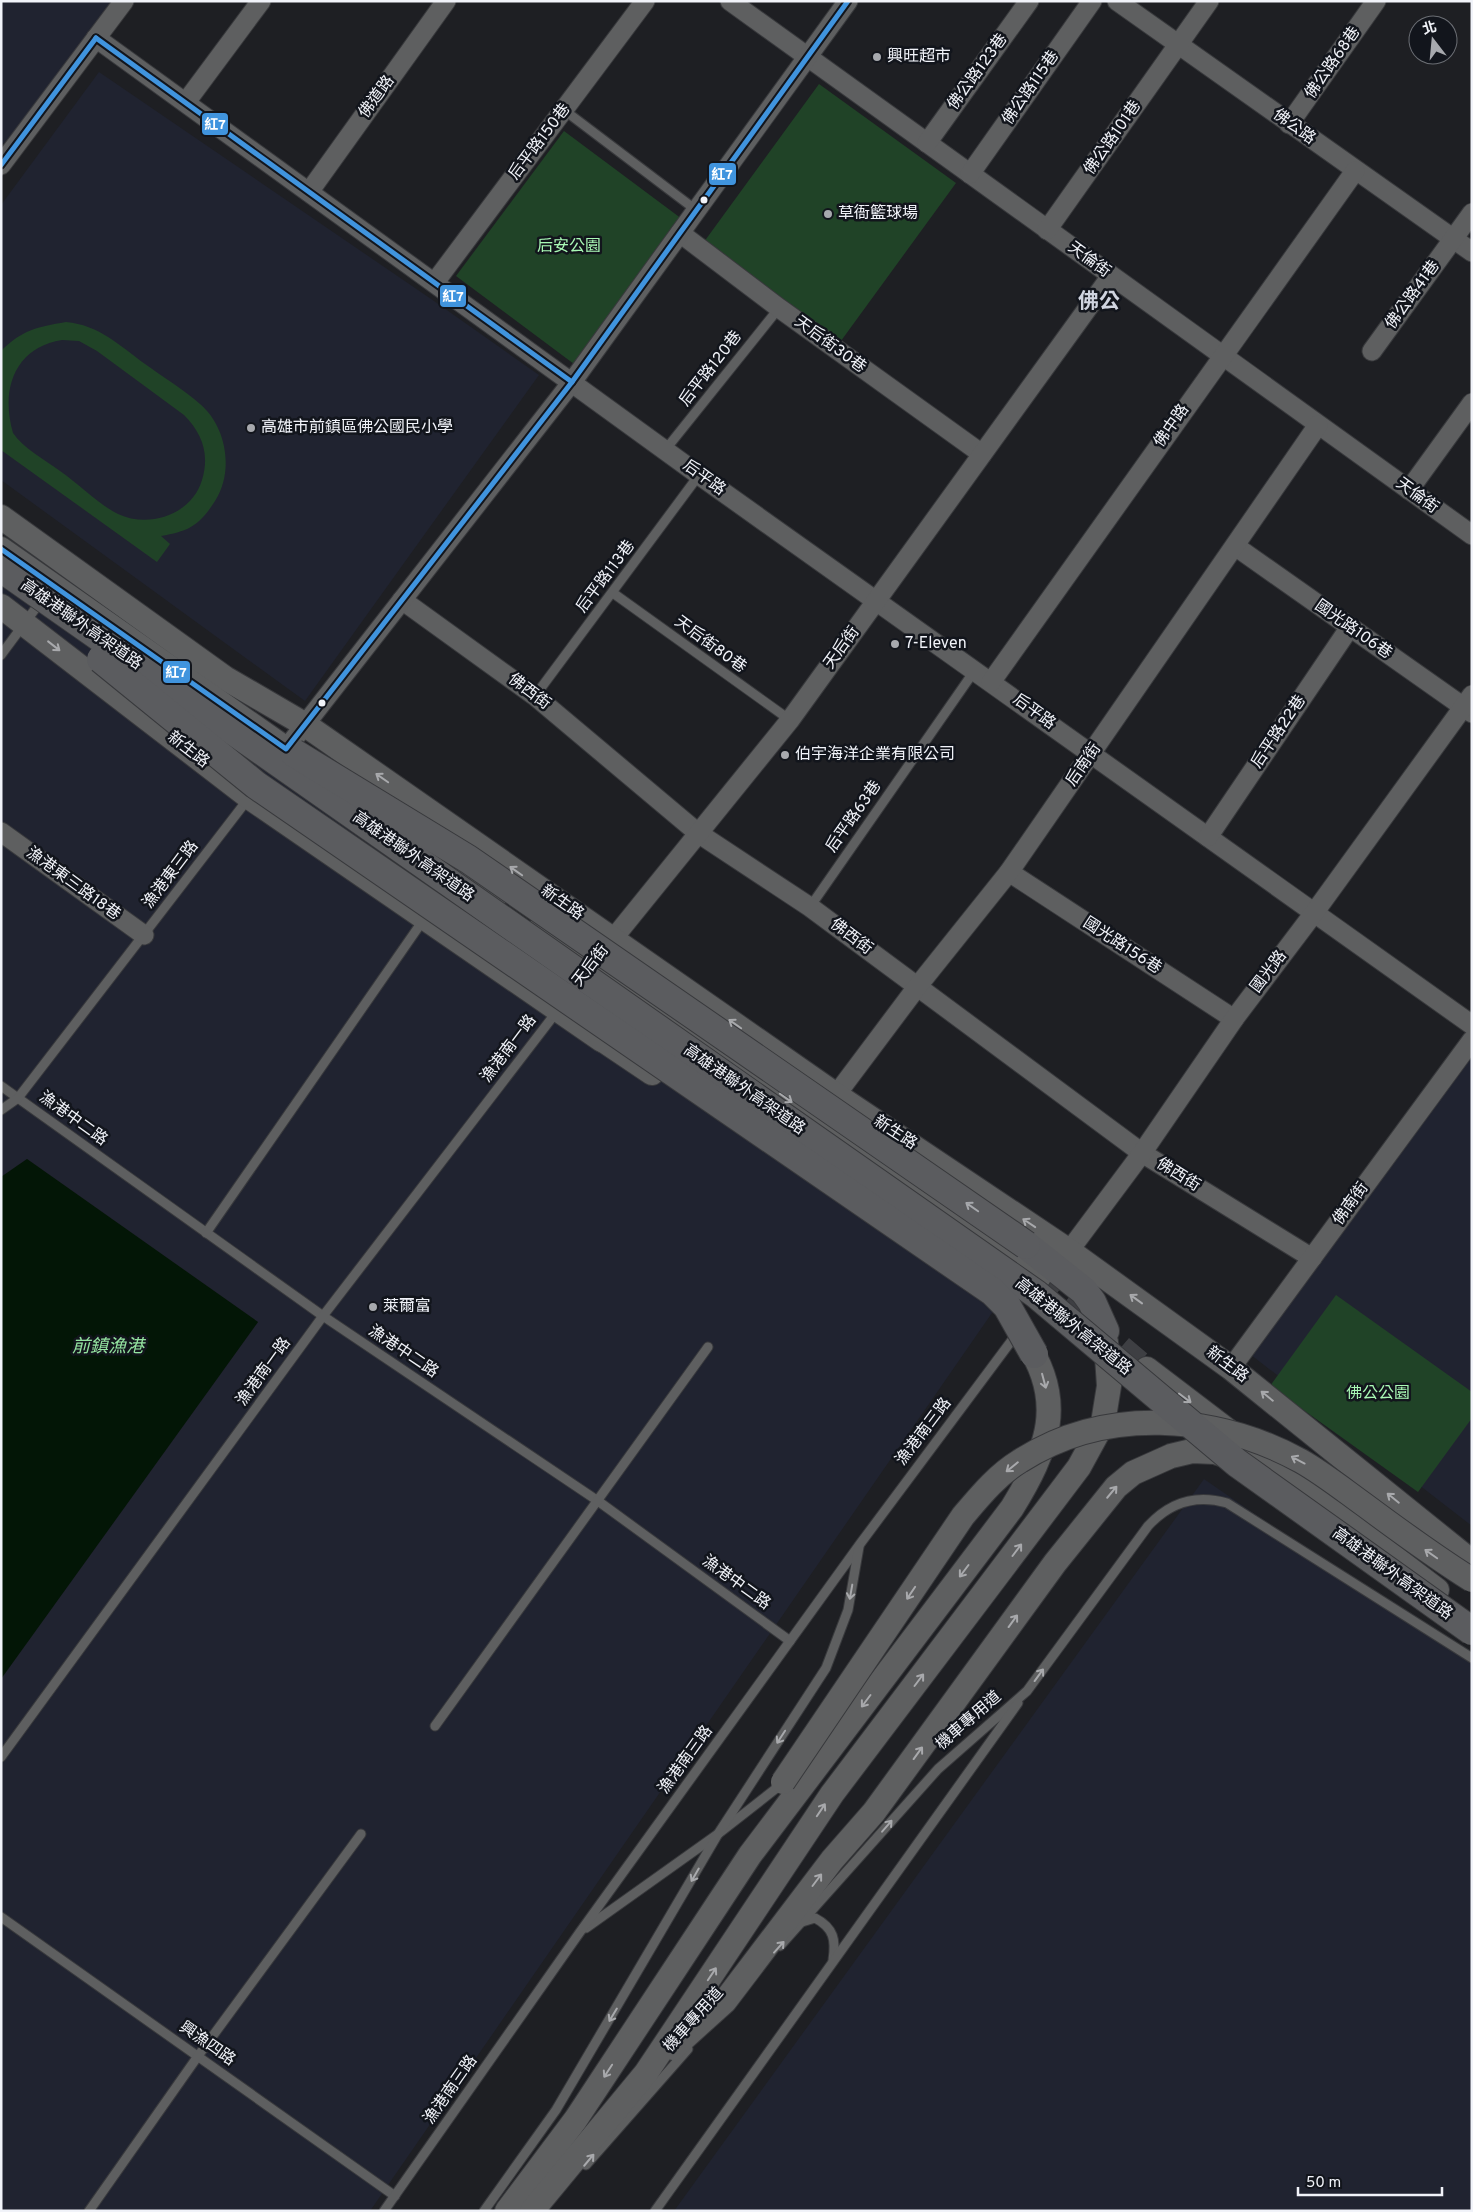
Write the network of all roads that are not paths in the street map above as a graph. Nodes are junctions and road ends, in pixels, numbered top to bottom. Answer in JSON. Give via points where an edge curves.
{"nodes":[{"id":1,"x":124,"y":1,"type":"edge"},
{"id":2,"x":261,"y":1,"type":"edge"},
{"id":3,"x":446,"y":1,"type":"edge"},
{"id":4,"x":645,"y":1,"type":"edge"},
{"id":5,"x":730,"y":1,"type":"edge"},
{"id":6,"x":848,"y":1,"type":"edge"},
{"id":7,"x":1029,"y":1,"type":"edge"},
{"id":8,"x":1092,"y":1,"type":"edge"},
{"id":9,"x":1117,"y":1,"type":"edge"},
{"id":10,"x":1209,"y":1,"type":"edge"},
{"id":11,"x":1376,"y":1,"type":"edge"},
{"id":12,"x":96,"y":38,"type":"junction"},
{"id":13,"x":1179,"y":45,"type":"junction"},
{"id":14,"x":808,"y":57,"type":"junction"},
{"id":15,"x":186,"y":102,"type":"junction"},
{"id":16,"x":564,"y":110,"type":"junction"},
{"id":17,"x":1290,"y":124,"type":"junction"},
{"id":18,"x":927,"y":143,"type":"junction"},
{"id":19,"x":1,"y":165,"type":"edge"},
{"id":20,"x":1355,"y":171,"type":"junction"},
{"id":21,"x":970,"y":174,"type":"junction"},
{"id":22,"x":309,"y":192,"type":"junction"},
{"id":23,"x":696,"y":210,"type":"junction"},
{"id":24,"x":1472,"y":213,"type":"edge"},
{"id":25,"x":1047,"y":230,"type":"junction"},
{"id":26,"x":680,"y":233,"type":"junction"},
{"id":27,"x":1453,"y":239,"type":"junction"},
{"id":28,"x":1472,"y":252,"type":"edge"},
{"id":29,"x":1111,"y":276,"type":"junction"},
{"id":30,"x":434,"y":282,"type":"junction"},
{"id":31,"x":779,"y":308,"type":"junction"},
{"id":32,"x":1372,"y":350,"type":"dead end"},
{"id":33,"x":1222,"y":355,"type":"junction"},
{"id":34,"x":572,"y":382,"type":"junction"},
{"id":35,"x":1472,"y":403,"type":"edge"},
{"id":36,"x":1318,"y":425,"type":"junction"},
{"id":37,"x":666,"y":449,"type":"junction"},
{"id":38,"x":982,"y":454,"type":"junction"},
{"id":39,"x":699,"y":475,"type":"junction"},
{"id":40,"x":1409,"y":490,"type":"junction"},
{"id":41,"x":1,"y":505,"type":"edge"},
{"id":42,"x":1,"y":517,"type":"edge"},
{"id":43,"x":1472,"y":535,"type":"edge"},
{"id":44,"x":1235,"y":546,"type":"junction"},
{"id":45,"x":1,"y":550,"type":"edge"},
{"id":46,"x":1,"y":568,"type":"edge"},
{"id":47,"x":1,"y":587,"type":"edge"},
{"id":48,"x":51,"y":587,"type":"junction"},
{"id":49,"x":613,"y":593,"type":"junction"},
{"id":50,"x":402,"y":600,"type":"junction"},
{"id":51,"x":876,"y":600,"type":"junction"},
{"id":52,"x":1,"y":606,"type":"edge"},
{"id":53,"x":25,"y":623,"type":"junction"},
{"id":54,"x":1350,"y":627,"type":"junction"},
{"id":55,"x":85,"y":636,"type":"junction"},
{"id":56,"x":1,"y":655,"type":"edge"},
{"id":57,"x":975,"y":670,"type":"junction"},
{"id":58,"x":991,"y":682,"type":"junction"},
{"id":59,"x":535,"y":696,"type":"junction"},
{"id":60,"x":1469,"y":705,"type":"edge"},
{"id":61,"x":790,"y":720,"type":"junction"},
{"id":62,"x":304,"y":724,"type":"junction"},
{"id":63,"x":286,"y":748,"type":"junction"},
{"id":64,"x":1092,"y":754,"type":"junction"},
{"id":65,"x":249,"y":798,"type":"junction"},
{"id":66,"x":1,"y":832,"type":"edge"},
{"id":67,"x":698,"y":833,"type":"junction"},
{"id":68,"x":1208,"y":837,"type":"junction"},
{"id":69,"x":1009,"y":872,"type":"junction"},
{"id":70,"x":449,"y":885,"type":"junction"},
{"id":71,"x":810,"y":906,"type":"junction"},
{"id":72,"x":1314,"y":913,"type":"junction"},
{"id":73,"x":424,"y":918,"type":"junction"},
{"id":74,"x":144,"y":935,"type":"junction"},
{"id":75,"x":613,"y":939,"type":"junction"},
{"id":76,"x":558,"y":944,"type":"junction"},
{"id":77,"x":595,"y":962,"type":"junction"},
{"id":78,"x":577,"y":985,"type":"junction"},
{"id":79,"x":916,"y":987,"type":"junction"},
{"id":80,"x":558,"y":1010,"type":"junction"},
{"id":81,"x":1234,"y":1019,"type":"junction"},
{"id":82,"x":1472,"y":1025,"type":"edge"},
{"id":83,"x":603,"y":1040,"type":"junction"},
{"id":84,"x":1472,"y":1040,"type":"edge"},
{"id":85,"x":1,"y":1086,"type":"edge"},
{"id":86,"x":836,"y":1095,"type":"junction"},
{"id":87,"x":18,"y":1098,"type":"junction"},
{"id":88,"x":1,"y":1110,"type":"edge"},
{"id":89,"x":1142,"y":1153,"type":"junction"},
{"id":90,"x":206,"y":1233,"type":"junction"},
{"id":91,"x":1069,"y":1251,"type":"junction"},
{"id":92,"x":1312,"y":1258,"type":"junction"},
{"id":93,"x":1039,"y":1277,"type":"tunnel mouth"},
{"id":94,"x":323,"y":1316,"type":"junction"},
{"id":95,"x":1105,"y":1331,"type":"junction"},
{"id":96,"x":1018,"y":1332,"type":"junction"},
{"id":97,"x":708,"y":1347,"type":"dead end"},
{"id":98,"x":1034,"y":1354,"type":"junction"},
{"id":99,"x":1147,"y":1368,"type":"tunnel mouth"},
{"id":100,"x":1231,"y":1368,"type":"junction"},
{"id":101,"x":598,"y":1501,"type":"junction"},
{"id":102,"x":860,"y":1544,"type":"junction"},
{"id":103,"x":1472,"y":1562,"type":"edge"},
{"id":104,"x":1472,"y":1580,"type":"edge"},
{"id":105,"x":1448,"y":1598,"type":"junction"},
{"id":106,"x":1472,"y":1616,"type":"edge"},
{"id":107,"x":1472,"y":1631,"type":"edge"},
{"id":108,"x":790,"y":1641,"type":"junction"},
{"id":109,"x":1472,"y":1648,"type":"edge"},
{"id":110,"x":1472,"y":1658,"type":"edge"},
{"id":111,"x":1027,"y":1690,"type":"junction"},
{"id":112,"x":435,"y":1726,"type":"dead end"},
{"id":113,"x":1,"y":1757,"type":"edge"},
{"id":114,"x":783,"y":1782,"type":"junction"},
{"id":115,"x":362,"y":1834,"type":"dead end"},
{"id":116,"x":718,"y":1834,"type":"junction"},
{"id":117,"x":750,"y":1855,"type":"junction"},
{"id":118,"x":1,"y":1916,"type":"edge"},
{"id":119,"x":802,"y":1922,"type":"junction"},
{"id":120,"x":580,"y":1932,"type":"junction"},
{"id":121,"x":833,"y":1962,"type":"junction"},
{"id":122,"x":198,"y":2056,"type":"junction"},
{"id":123,"x":646,"y":2073,"type":"junction"},
{"id":124,"x":578,"y":2173,"type":"dead end"},
{"id":125,"x":395,"y":2196,"type":"junction"},
{"id":126,"x":89,"y":2211,"type":"edge"},
{"id":127,"x":384,"y":2211,"type":"edge"},
{"id":128,"x":484,"y":2211,"type":"edge"},
{"id":129,"x":507,"y":2211,"type":"edge"},
{"id":130,"x":532,"y":2211,"type":"edge"},
{"id":131,"x":655,"y":2211,"type":"edge"}],
"edges":[{"from":1,"to":12,"type":"street"},
{"from":2,"to":15,"type":"street"},
{"from":3,"to":22,"type":"street","name":"佛道路"},
{"from":4,"to":16,"type":"street","name":"后平路150巷"},
{"from":5,"to":14,"type":"street","name":"天倫街"},
{"from":6,"to":14,"type":"street"},
{"from":7,"to":18,"type":"street","name":"佛公路123巷"},
{"from":8,"to":21,"type":"street","name":"佛公路115巷"},
{"from":9,"to":13,"type":"street","name":"佛公路"},
{"from":10,"to":13,"type":"street","name":"佛公路101巷"},
{"from":11,"to":17,"type":"street","name":"佛公路68巷"},
{"from":12,"to":15,"type":"street","name":"后平路"},
{"from":12,"to":19,"type":"street"},
{"from":13,"to":17,"type":"street","name":"佛公路"},
{"from":13,"to":25,"type":"street","name":"佛公路101巷"},
{"from":14,"to":18,"type":"street","name":"天倫街"},
{"from":14,"to":23,"type":"street"},
{"from":15,"to":22,"type":"street","name":"后平路"},
{"from":16,"to":23,"type":"lane"},
{"from":16,"to":30,"type":"street","name":"后平路150巷"},
{"from":17,"to":20,"type":"street","name":"佛公路"},
{"from":18,"to":21,"type":"street","name":"天倫街"},
{"from":20,"to":27,"type":"street","name":"佛公路"},
{"from":20,"to":33,"type":"street","name":"佛中路"},
{"from":21,"to":25,"type":"street","name":"天倫街"},
{"from":22,"to":30,"type":"street","name":"后平路"},
{"from":23,"to":26,"type":"street"},
{"from":24,"to":27,"type":"street","name":"佛公路41巷"},
{"from":25,"to":29,"type":"street","name":"天倫街"},
{"from":26,"to":31,"type":"street","name":"天后街30巷"},
{"from":26,"to":34,"type":"street"},
{"from":27,"to":28,"type":"street","name":"佛公路"},
{"from":27,"to":32,"type":"street","name":"佛公路41巷"},
{"from":29,"to":33,"type":"street","name":"天倫街"},
{"from":29,"to":38,"type":"street","name":"天后街"},
{"from":30,"to":34,"type":"street","name":"后平路"},
{"from":31,"to":37,"type":"lane","name":"后平路120巷"},
{"from":31,"to":38,"type":"street","name":"天后街30巷"},
{"from":33,"to":36,"type":"street","name":"天倫街"},
{"from":33,"to":58,"type":"street","name":"佛中路"},
{"from":34,"to":37,"type":"street","name":"后平路"},
{"from":34,"to":50,"type":"street"},
{"from":35,"to":40,"type":"street"},
{"from":36,"to":40,"type":"street","name":"天倫街"},
{"from":36,"to":44,"type":"street","name":"后南街"},
{"from":37,"to":39,"type":"street","name":"后平路"},
{"from":38,"to":51,"type":"street","name":"天后街"},
{"from":39,"to":49,"type":"lane","name":"后平路113巷"},
{"from":39,"to":51,"type":"street","name":"后平路"},
{"from":40,"to":43,"type":"street","name":"天倫街"},
{"from":41,"to":62,"type":"street","name":"新生路"},
{"from":42,"to":62,"type":"street","name":"新生路","via":[[225,678]]},
{"from":44,"to":54,"type":"street","name":"國光路106巷"},
{"from":44,"to":64,"type":"street","name":"后南街"},
{"from":45,"to":48,"type":"street","name":"新生路"},
{"from":46,"to":55,"type":"highway","name":"高雄港聯外高架道路","bridge":true},
{"from":47,"to":55,"type":"highway","name":"高雄港聯外高架道路"},
{"from":48,"to":53,"type":"lane"},
{"from":48,"to":63,"type":"street","name":"新生路"},
{"from":49,"to":59,"type":"lane","name":"后平路113巷"},
{"from":49,"to":61,"type":"lane","name":"天后街80巷"},
{"from":50,"to":59,"type":"street","name":"佛西街"},
{"from":50,"to":62,"type":"street"},
{"from":51,"to":57,"type":"street","name":"后平路"},
{"from":51,"to":61,"type":"street","name":"天后街"},
{"from":52,"to":53,"type":"street","name":"新生路"},
{"from":53,"to":56,"type":"lane"},
{"from":53,"to":65,"type":"street","name":"新生路","one_way":true},
{"from":54,"to":60,"type":"street","name":"國光路106巷"},
{"from":54,"to":68,"type":"street","name":"后平路22巷"},
{"from":95,"to":55,"type":"highway","one_way":true,"bridge":true,"via":[[1084,1291],[1026,1245],[468,859]]},
{"from":55,"to":98,"type":"highway","bridge":true,"via":[[256,784],[993,1292],[1007,1306]]},
{"from":55,"to":107,"type":"highway","name":"高雄港聯外高架道路","bridge":true,"via":[[1036,1294],[1237,1463]]},
{"from":55,"to":109,"type":"highway","name":"高雄港聯外高架道路","bridge":true,"via":[[1029,1304],[1227,1475]]},
{"from":57,"to":58,"type":"street","name":"后平路"},
{"from":57,"to":71,"type":"lane","name":"后平路63巷"},
{"from":58,"to":64,"type":"street","name":"后平路"},
{"from":59,"to":67,"type":"street","name":"佛西街"},
{"from":60,"to":72,"type":"street","name":"國光路"},
{"from":61,"to":67,"type":"street","name":"天后街"},
{"from":62,"to":63,"type":"street"},
{"from":75,"to":62,"type":"street","name":"新生路","one_way":true},
{"from":63,"to":65,"type":"lane","name":"漁港東三路"},
{"from":63,"to":70,"type":"street","name":"新生路"},
{"from":64,"to":68,"type":"street","name":"后平路"},
{"from":64,"to":69,"type":"street","name":"后南街"},
{"from":65,"to":73,"type":"street","name":"新生路"},
{"from":65,"to":74,"type":"lane","name":"漁港東三路"},
{"from":66,"to":74,"type":"street","name":"漁港東三路18巷"},
{"from":67,"to":71,"type":"street","name":"佛西街"},
{"from":67,"to":75,"type":"street","name":"天后街"},
{"from":68,"to":72,"type":"street","name":"后平路"},
{"from":69,"to":79,"type":"street","name":"后南街"},
{"from":69,"to":81,"type":"street","name":"國光路156巷"},
{"from":70,"to":73,"type":"lane"},
{"from":70,"to":76,"type":"street","name":"新生路"},
{"from":71,"to":79,"type":"street","name":"佛西街"},
{"from":72,"to":81,"type":"street","name":"國光路"},
{"from":72,"to":82,"type":"street","name":"后平路"},
{"from":73,"to":80,"type":"street","name":"新生路"},
{"from":73,"to":90,"type":"lane"},
{"from":74,"to":87,"type":"lane","name":"漁港東三路"},
{"from":75,"to":77,"type":"street","name":"天后街"},
{"from":86,"to":75,"type":"street","name":"新生路","one_way":true},
{"from":76,"to":77,"type":"street","name":"新生路"},
{"from":76,"to":78,"type":"street","name":"新生路"},
{"from":77,"to":78,"type":"street","name":"天后街"},
{"from":77,"to":93,"type":"street","name":"新生路","one_way":true},
{"from":78,"to":80,"type":"street","name":"天后街"},
{"from":78,"to":83,"type":"street","name":"新生路"},
{"from":79,"to":86,"type":"street","name":"后南街"},
{"from":79,"to":89,"type":"street","name":"佛西街"},
{"from":80,"to":83,"type":"street","name":"新生路"},
{"from":80,"to":94,"type":"lane","name":"漁港南一路"},
{"from":81,"to":89,"type":"street","name":"國光路"},
{"from":83,"to":96,"type":"street","name":"新生路","via":[[987,1300]]},
{"from":84,"to":92,"type":"street","name":"佛南街"},
{"from":85,"to":87,"type":"lane","name":"漁港中二路"},
{"from":91,"to":86,"type":"street","name":"新生路","one_way":true},
{"from":87,"to":88,"type":"lane","name":"漁港東三路"},
{"from":87,"to":90,"type":"lane","name":"漁港中二路"},
{"from":89,"to":91,"type":"street","name":"國光路"},
{"from":89,"to":92,"type":"street","name":"佛西街"},
{"from":90,"to":94,"type":"lane","name":"漁港中二路"},
{"from":91,"to":95,"type":"street","via":[[1096,1300]]},
{"from":100,"to":91,"type":"street","name":"新生路","one_way":true},
{"from":92,"to":100,"type":"street","name":"佛南街"},
{"from":94,"to":101,"type":"lane","name":"漁港中二路"},
{"from":94,"to":113,"type":"lane","name":"漁港南一路"},
{"from":123,"to":95,"type":"street","one_way":true,"via":[[832,1794],[1080,1467],[1103,1423],[1109,1386]]},
{"from":96,"to":98,"type":"street","name":"新生路"},
{"from":96,"to":102,"type":"lane","name":"漁港南三路"},
{"from":97,"to":101,"type":"lane"},
{"from":98,"to":117,"type":"street","name":"新生路","one_way":true,"via":[[1045,1380],[1049,1405],[1047,1432],[1034,1473],[1012,1508]]},
{"from":99,"to":105,"type":"street","one_way":true},
{"from":103,"to":100,"type":"street","name":"新生路","one_way":true},
{"from":101,"to":108,"type":"lane","name":"漁港中二路"},
{"from":101,"to":112,"type":"lane"},
{"from":102,"to":108,"type":"lane","name":"漁港南三路"},
{"from":102,"to":116,"type":"lane","one_way":true,"via":[[848,1610],[826,1668]]},
{"from":104,"to":114,"type":"street","one_way":true,"bridge":true,"via":[[1433,1556],[1303,1462],[1265,1443],[1203,1426],[1161,1422],[1092,1429],[1056,1442],[1020,1461],[984,1491],[963,1516]]},
{"from":105,"to":106,"type":"street"},
{"from":123,"to":105,"type":"street","one_way":true,"via":[[725,2001],[832,1860],[874,1812],[1055,1562],[1116,1487],[1132,1473],[1171,1456],[1192,1451],[1215,1452],[1235,1458]]},
{"from":108,"to":120,"type":"lane","name":"漁港南三路"},
{"from":111,"to":110,"type":"lane","name":"機車專用道","one_way":true,"via":[[1148,1526],[1173,1506],[1194,1499],[1228,1504]]},
{"from":119,"to":111,"type":"lane","name":"機車專用道","one_way":true,"via":[[938,1769]]},
{"from":111,"to":121,"type":"lane"},
{"from":114,"to":116,"type":"lane"},
{"from":114,"to":117,"type":"street"},
{"from":115,"to":122,"type":"lane"},
{"from":116,"to":120,"type":"lane"},
{"from":116,"to":128,"type":"lane","one_way":true,"via":[[556,2110]]},
{"from":117,"to":129,"type":"street","one_way":true,"via":[[576,2119]]},
{"from":118,"to":122,"type":"lane","name":"興漁四路"},
{"from":119,"to":121,"type":"lane","via":[[815,1918],[825,1923],[833,1933]]},
{"from":124,"to":119,"type":"lane","name":"機車專用道","one_way":true},
{"from":120,"to":125,"type":"lane","name":"漁港南三路"},
{"from":121,"to":131,"type":"lane"},
{"from":122,"to":125,"type":"lane","name":"興漁四路"},
{"from":122,"to":126,"type":"lane"},
{"from":123,"to":130,"type":"street"},
{"from":125,"to":127,"type":"lane","name":"漁港南三路"}]}
